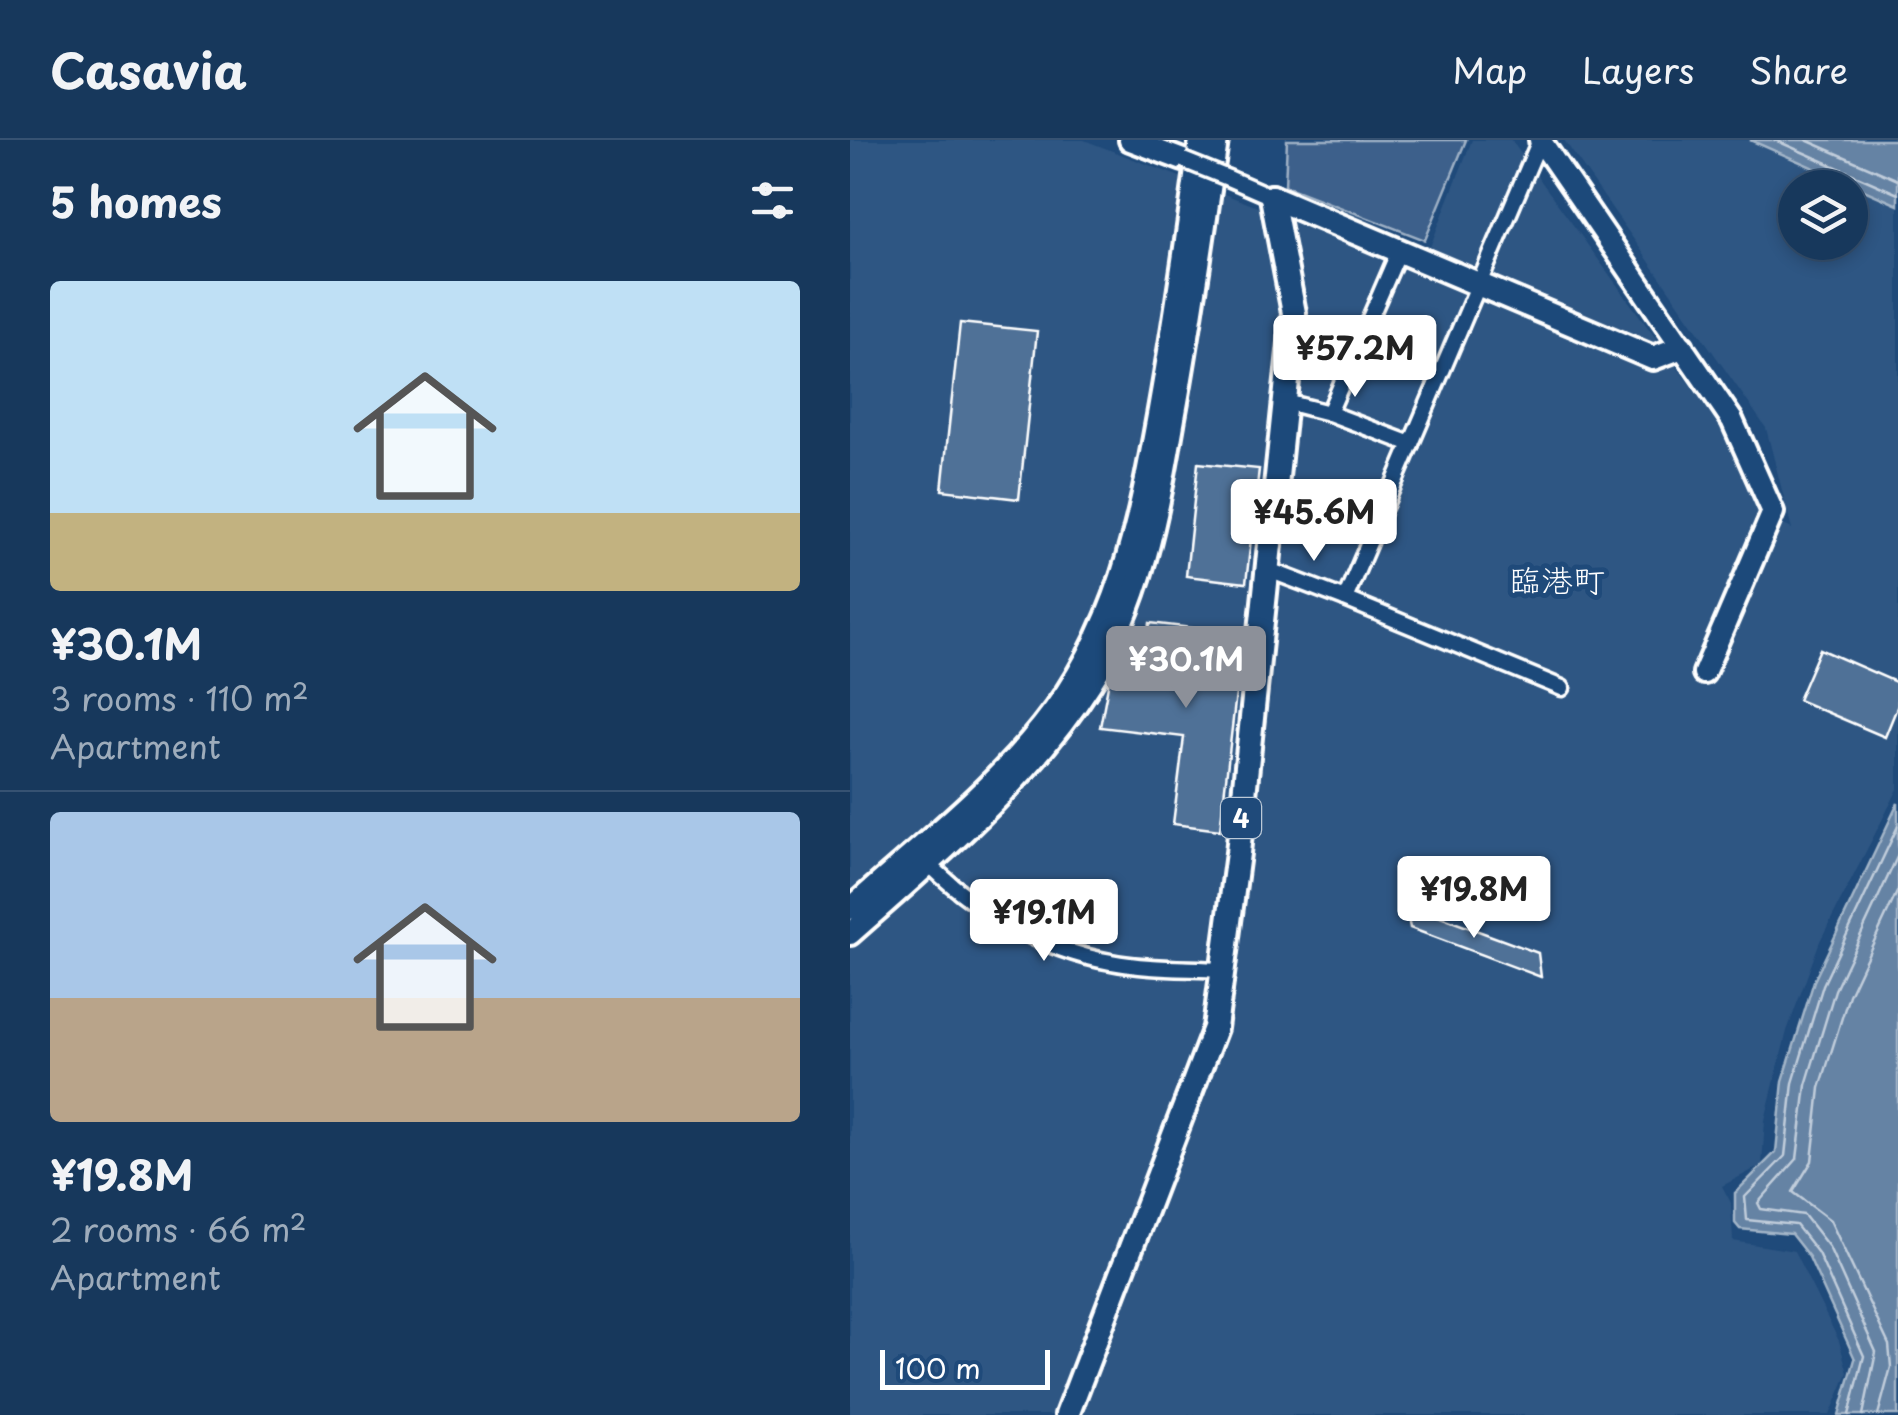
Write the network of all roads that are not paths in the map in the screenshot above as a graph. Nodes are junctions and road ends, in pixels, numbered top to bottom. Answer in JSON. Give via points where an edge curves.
{"nodes":[{"id":1,"x":1130,"y":140,"type":"edge"},
{"id":2,"x":1200,"y":140,"type":"edge"},
{"id":3,"x":1217,"y":140,"type":"edge"},
{"id":4,"x":1540,"y":140,"type":"edge"},
{"id":5,"x":1184,"y":160,"type":"joint"},
{"id":6,"x":1272,"y":197,"type":"junction"},
{"id":7,"x":1399,"y":250,"type":"junction"},
{"id":8,"x":1478,"y":284,"type":"junction"},
{"id":9,"x":1682,"y":348,"type":"junction"},
{"id":10,"x":1286,"y":402,"type":"junction"},
{"id":11,"x":1329,"y":413,"type":"junction"},
{"id":12,"x":1410,"y":444,"type":"junction"},
{"id":13,"x":1266,"y":569,"type":"junction"},
{"id":14,"x":1345,"y":599,"type":"junction"},
{"id":15,"x":1704,"y":673,"type":"dead end"},
{"id":16,"x":1562,"y":688,"type":"dead end"},
{"id":17,"x":922,"y":857,"type":"junction"},
{"id":18,"x":850,"y":909,"type":"edge"},
{"id":19,"x":850,"y":934,"type":"edge"},
{"id":20,"x":1220,"y":970,"type":"junction"},
{"id":21,"x":1067,"y":1415,"type":"edge"}],
"edges":[{"from":1,"to":5,"type":"street"},
{"from":2,"to":17,"type":"street","via":[[1139,520],[1112,608],[1080,672],[1042,726]]},
{"from":3,"to":17,"type":"street","via":[[1152,544],[1126,617],[1054,736]]},
{"from":4,"to":8,"type":"street"},
{"from":4,"to":9,"type":"street"},
{"from":5,"to":6,"type":"street","bridge":true},
{"from":6,"to":7,"type":"main road"},
{"from":6,"to":10,"type":"main road","number":"4","via":[[1294,313]]},
{"from":7,"to":8,"type":"main road"},
{"from":7,"to":11,"type":"street"},
{"from":8,"to":9,"type":"main road","via":[[1653,358]]},
{"from":8,"to":12,"type":"street"},
{"from":9,"to":15,"type":"street","via":[[1732,420],[1773,512]]},
{"from":10,"to":11,"type":"street"},
{"from":10,"to":13,"type":"main road","number":"4"},
{"from":11,"to":12,"type":"street"},
{"from":12,"to":14,"type":"street"},
{"from":13,"to":14,"type":"street"},
{"from":13,"to":20,"type":"main road","number":"4"},
{"from":14,"to":16,"type":"street"},
{"from":17,"to":18,"type":"street"},
{"from":17,"to":19,"type":"street"},
{"from":17,"to":20,"type":"street","via":[[987,912],[1054,944],[1110,962]]},
{"from":20,"to":21,"type":"main road","number":"4","via":[[1215,1028]]}]}
